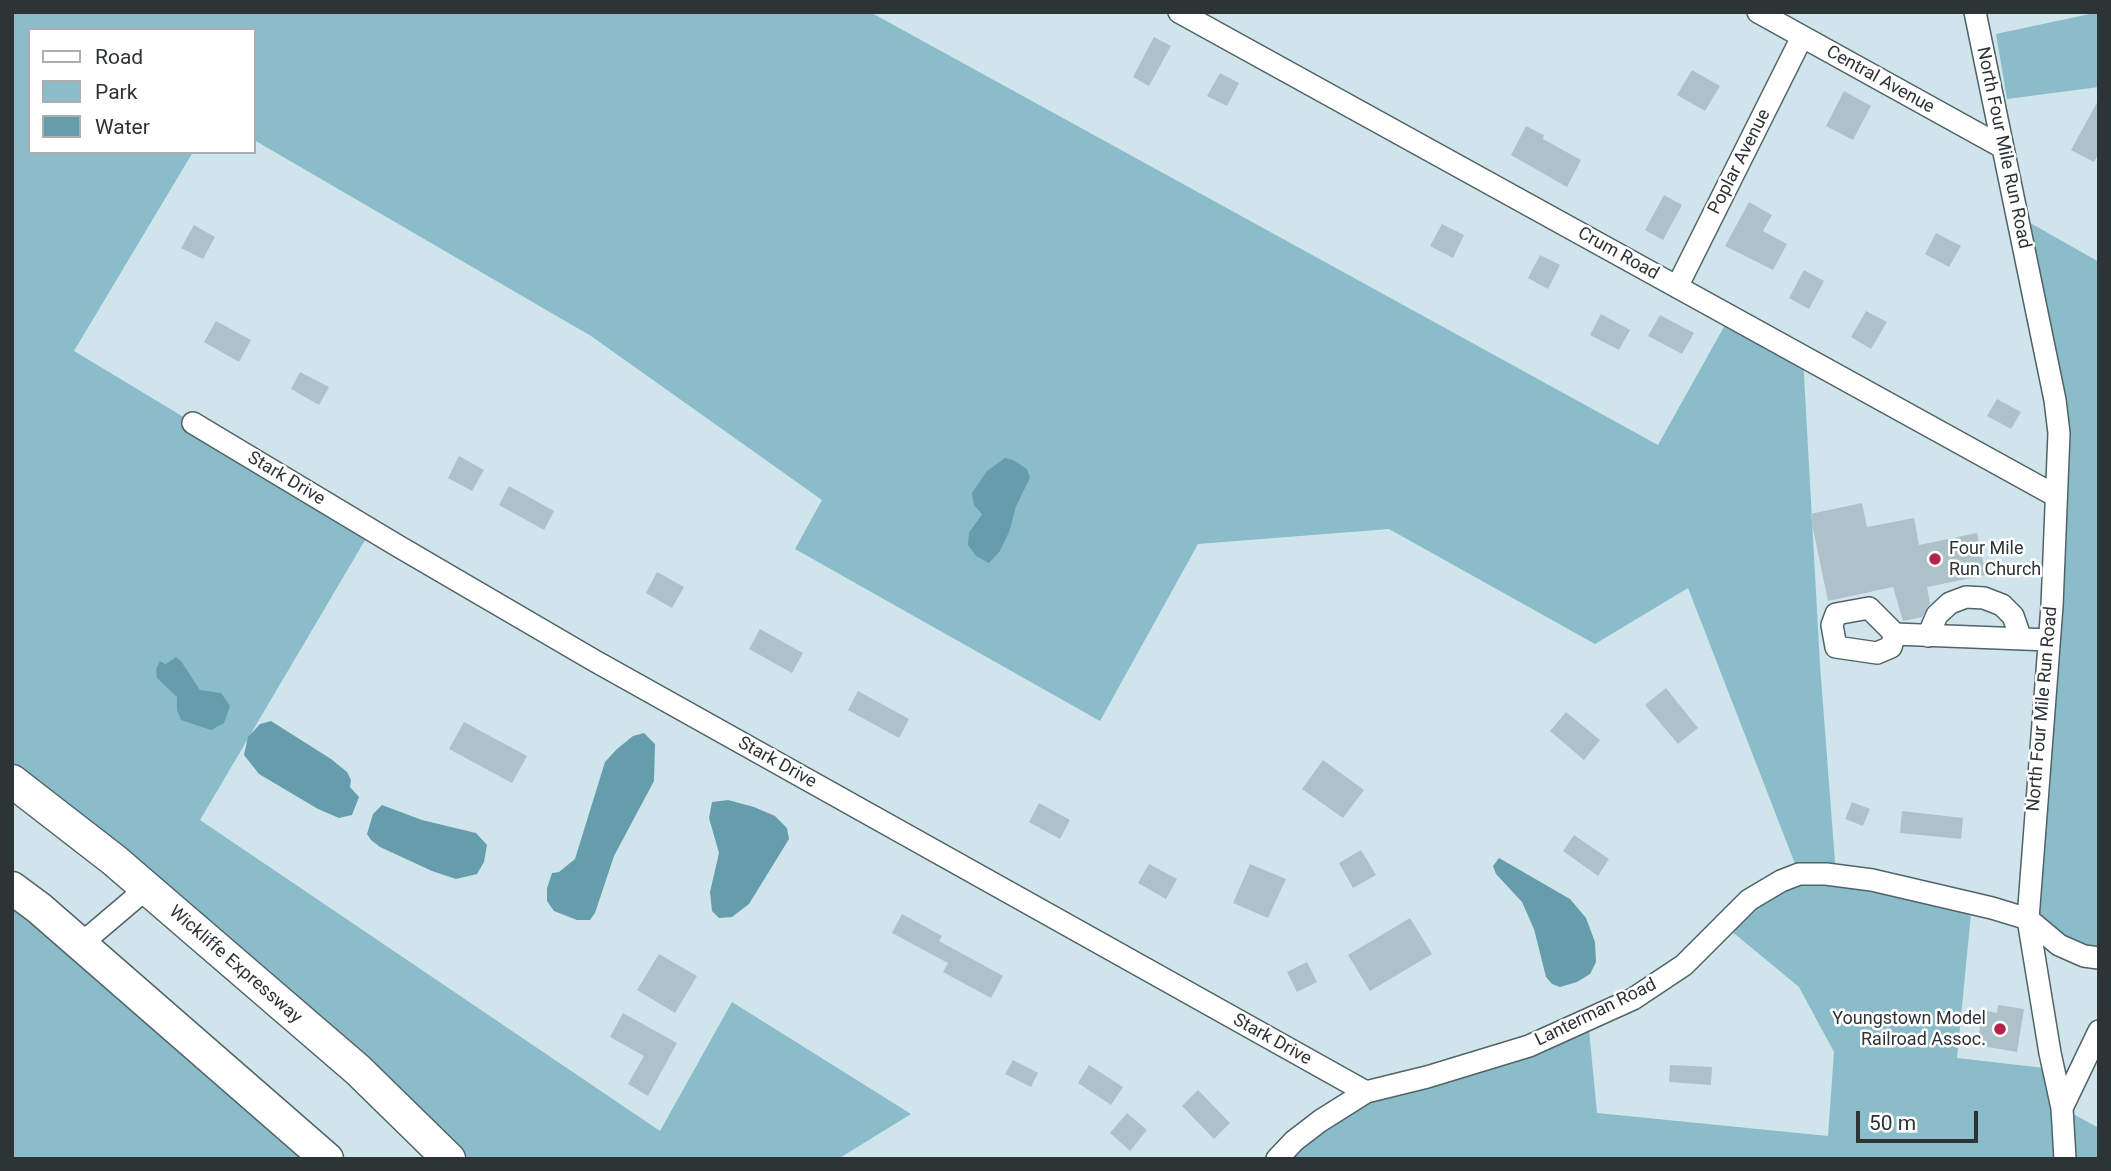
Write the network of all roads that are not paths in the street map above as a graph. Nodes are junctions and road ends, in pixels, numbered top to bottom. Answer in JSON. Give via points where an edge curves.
{"nodes":[{"id":1,"x":1179,"y":12,"type":"edge"},
{"id":2,"x":1758,"y":12,"type":"edge"},
{"id":3,"x":1975,"y":12,"type":"edge"},
{"id":4,"x":1801,"y":37,"type":"junction"},
{"id":5,"x":2002,"y":147,"type":"junction"},
{"id":6,"x":1677,"y":287,"type":"junction"},
{"id":7,"x":194,"y":423,"type":"dead end"},
{"id":8,"x":2056,"y":496,"type":"junction"},
{"id":9,"x":1895,"y":634,"type":"dead end"},
{"id":10,"x":1928,"y":636,"type":"junction"},
{"id":11,"x":2021,"y":639,"type":"junction"},
{"id":12,"x":2049,"y":640,"type":"junction"},
{"id":13,"x":12,"y":781,"type":"edge"},
{"id":14,"x":12,"y":888,"type":"edge"},
{"id":15,"x":147,"y":888,"type":"junction"},
{"id":16,"x":2028,"y":919,"type":"junction"},
{"id":17,"x":81,"y":944,"type":"junction"},
{"id":18,"x":2099,"y":958,"type":"edge"},
{"id":19,"x":2099,"y":1031,"type":"edge"},
{"id":20,"x":1366,"y":1092,"type":"junction"},
{"id":21,"x":2062,"y":1108,"type":"junction"},
{"id":22,"x":327,"y":1159,"type":"edge"},
{"id":23,"x":449,"y":1159,"type":"edge"},
{"id":24,"x":1277,"y":1159,"type":"edge"},
{"id":25,"x":2066,"y":1159,"type":"edge"}],
"edges":[{"from":1,"to":6,"type":"street","name":"Crum Road"},
{"from":2,"to":4,"type":"street","name":"Central Avenue"},
{"from":3,"to":5,"type":"street","name":"North Four Mile Run Road"},
{"from":4,"to":5,"type":"street","name":"Central Avenue"},
{"from":4,"to":6,"type":"street","name":"Poplar Avenue"},
{"from":5,"to":8,"type":"street","name":"North Four Mile Run Road","via":[[2055,400],[2059,433]]},
{"from":6,"to":8,"type":"street","name":"Crum Road"},
{"from":7,"to":20,"type":"street","name":"Stark Drive","via":[[596,661]]},
{"from":8,"to":12,"type":"street","name":"North Four Mile Run Road"},
{"from":9,"to":10,"type":"street"},
{"from":10,"to":11,"type":"street"},
{"from":10,"to":11,"type":"street","via":[[1937,615],[1966,597],[2002,605],[2013,616]]},
{"from":11,"to":12,"type":"street"},
{"from":12,"to":16,"type":"street","name":"North Four Mile Run Road"},
{"from":13,"to":15,"type":"highway","name":"Wickliffe Expressway"},
{"from":14,"to":17,"type":"highway"},
{"from":15,"to":17,"type":"street"},
{"from":15,"to":23,"type":"highway","name":"Wickliffe Expressway","via":[[358,1070]]},
{"from":16,"to":18,"type":"street","name":"Lanterman Road","via":[[2059,945]]},
{"from":16,"to":20,"type":"street","name":"Lanterman Road","via":[[1872,880],[1799,874],[1749,900],[1684,965],[1633,999],[1529,1046]]},
{"from":16,"to":21,"type":"street","name":"North Four Mile Run Road"},
{"from":17,"to":22,"type":"highway"},
{"from":19,"to":21,"type":"street"},
{"from":20,"to":24,"type":"street","name":"Lanterman Road","via":[[1320,1121]]},
{"from":21,"to":25,"type":"street","name":"North Four Mile Run Road"}]}
